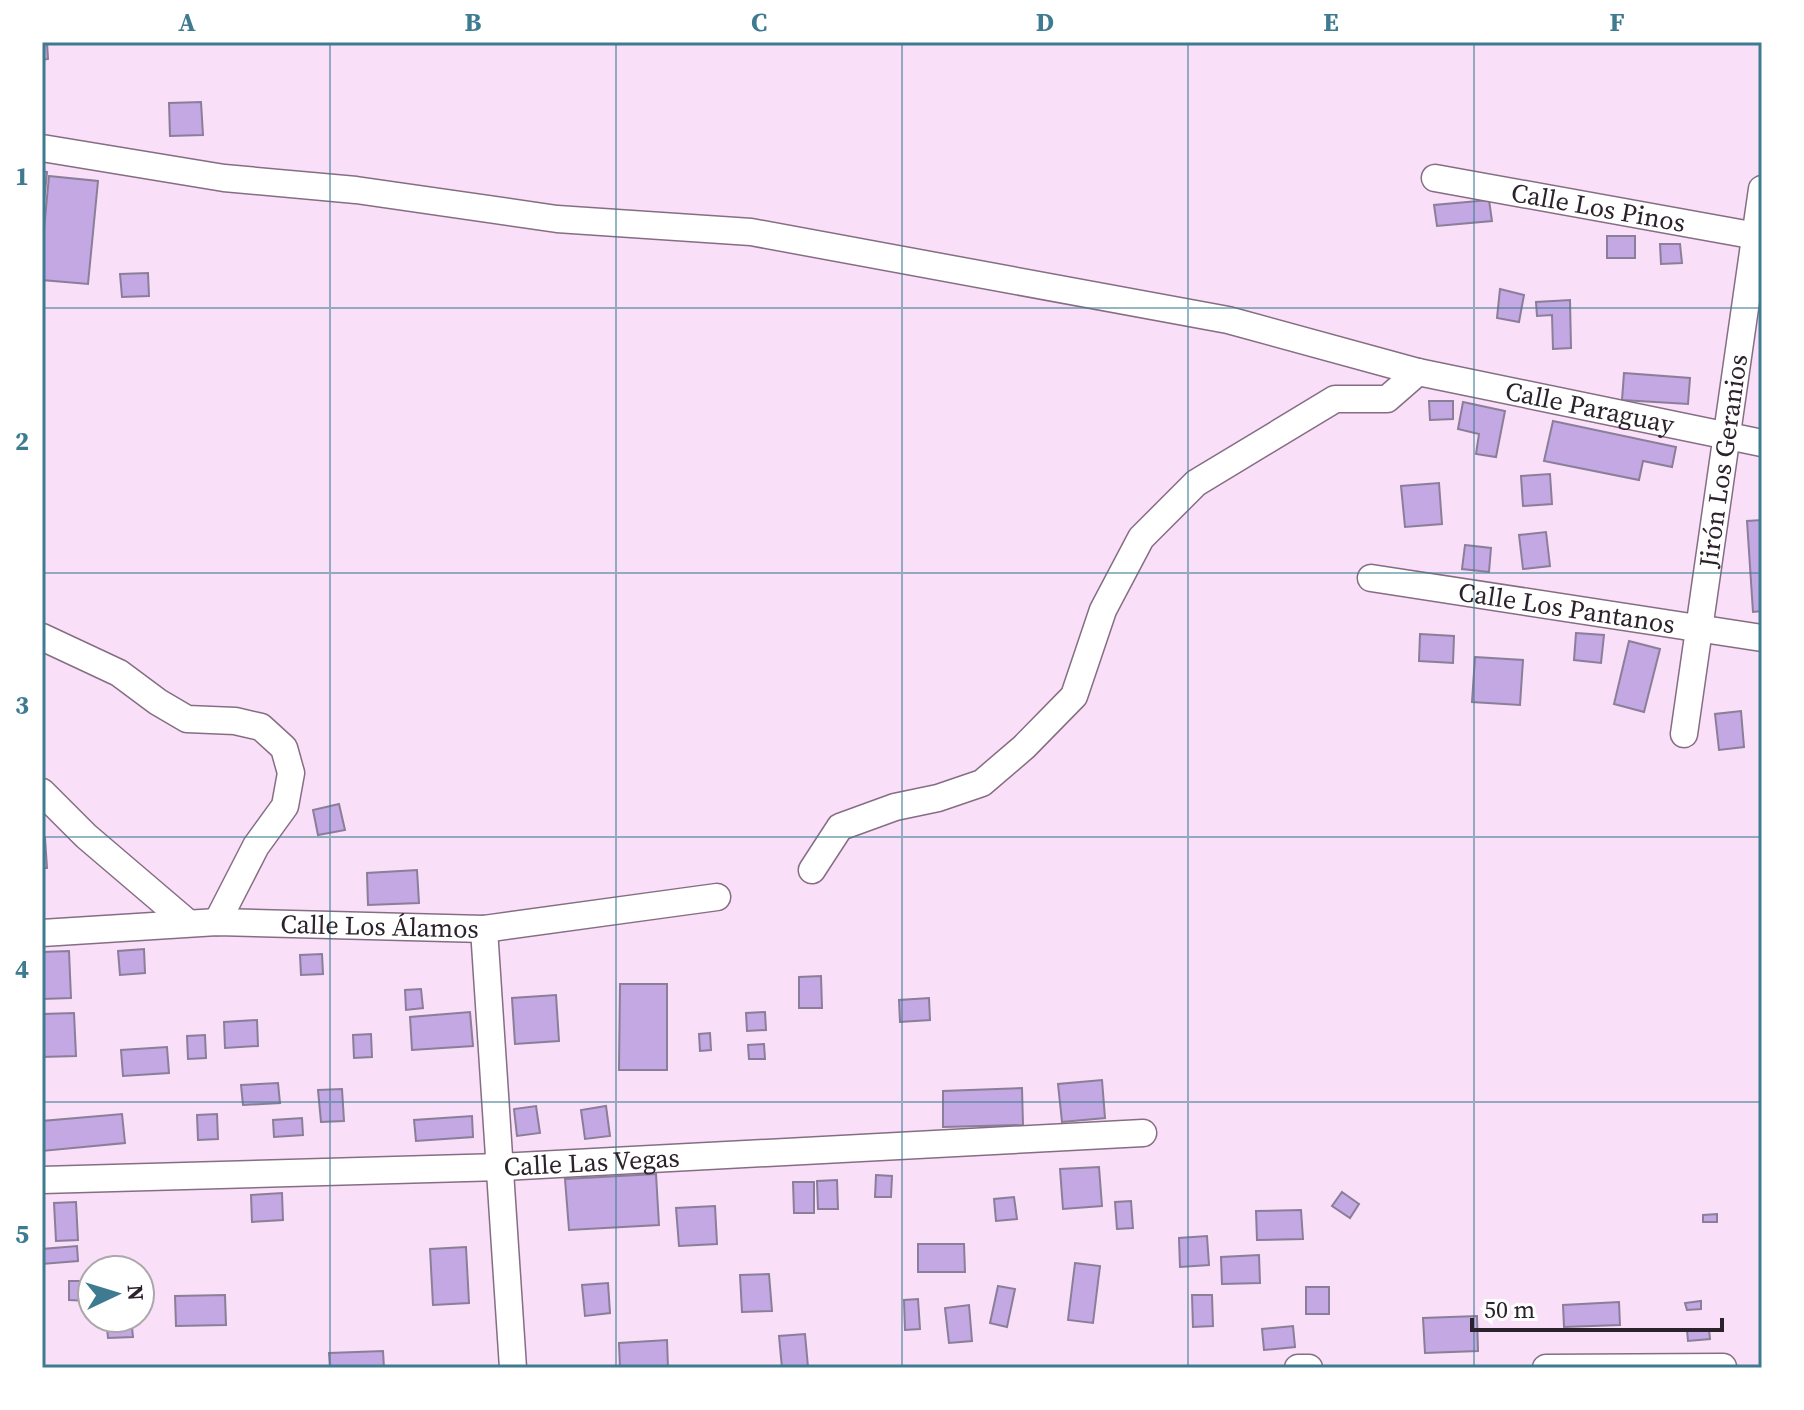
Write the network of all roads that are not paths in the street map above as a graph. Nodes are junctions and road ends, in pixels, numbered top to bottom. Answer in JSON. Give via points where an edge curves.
{"nodes":[{"id":1,"x":42,"y":148,"type":"edge"},
{"id":2,"x":1435,"y":178,"type":"dead end"},
{"id":3,"x":1762,"y":189,"type":"edge"},
{"id":4,"x":1759,"y":236,"type":"edge"},
{"id":5,"x":1418,"y":372,"type":"junction"},
{"id":6,"x":1725,"y":436,"type":"junction"},
{"id":7,"x":1762,"y":443,"type":"edge"},
{"id":8,"x":1371,"y":578,"type":"dead end"},
{"id":9,"x":1700,"y":629,"type":"junction"},
{"id":10,"x":42,"y":637,"type":"edge"},
{"id":11,"x":1762,"y":638,"type":"edge"},
{"id":12,"x":1684,"y":734,"type":"dead end"},
{"id":13,"x":42,"y":792,"type":"edge"},
{"id":14,"x":812,"y":870,"type":"dead end"},
{"id":15,"x":717,"y":897,"type":"dead end"},
{"id":16,"x":217,"y":922,"type":"junction"},
{"id":17,"x":188,"y":923,"type":"junction"},
{"id":18,"x":484,"y":929,"type":"junction"},
{"id":19,"x":42,"y":933,"type":"edge"},
{"id":20,"x":1143,"y":1133,"type":"dead end"},
{"id":21,"x":501,"y":1167,"type":"junction"},
{"id":22,"x":42,"y":1180,"type":"edge"},
{"id":23,"x":1723,"y":1367,"type":"edge"},
{"id":24,"x":513,"y":1368,"type":"edge"},
{"id":25,"x":1298,"y":1368,"type":"edge"},
{"id":26,"x":1309,"y":1368,"type":"edge"},
{"id":27,"x":1546,"y":1368,"type":"edge"}],
"edges":[{"from":1,"to":5,"type":"street","name":"Calle Paraguay","via":[[224,178],[356,190],[557,219],[751,232],[1228,320]]},
{"from":2,"to":4,"type":"street","name":"Calle Los Pinos"},
{"from":3,"to":4,"type":"street","name":"Jirón Los Geranios"},
{"from":4,"to":6,"type":"street","name":"Jirón Los Geranios"},
{"from":5,"to":6,"type":"street","name":"Calle Paraguay"},
{"from":5,"to":14,"type":"street","via":[[1387,399],[1335,399],[1196,483],[1141,538],[1103,610],[1074,696],[1024,747],[982,783],[840,827]]},
{"from":6,"to":7,"type":"street","name":"Calle Paraguay"},
{"from":6,"to":9,"type":"street","name":"Jirón Los Geranios"},
{"from":8,"to":9,"type":"street","name":"Calle Los Pantanos"},
{"from":9,"to":11,"type":"street","name":"Calle Los Pantanos"},
{"from":9,"to":12,"type":"street","name":"Jirón Los Geranios"},
{"from":10,"to":16,"type":"street","via":[[119,673],[187,719],[261,727],[284,748],[291,773],[285,806],[256,846]]},
{"from":13,"to":17,"type":"street"},
{"from":15,"to":18,"type":"street","name":"Calle Los Álamos"},
{"from":16,"to":17,"type":"street","name":"Calle Los Álamos"},
{"from":16,"to":18,"type":"street","name":"Calle Los Álamos"},
{"from":17,"to":19,"type":"street","name":"Calle Los Álamos"},
{"from":18,"to":21,"type":"street"},
{"from":20,"to":21,"type":"street","name":"Calle Las Vegas"},
{"from":21,"to":22,"type":"street","name":"Calle Las Vegas"},
{"from":21,"to":24,"type":"street"},
{"from":23,"to":27,"type":"street"},
{"from":25,"to":26,"type":"street"}]}
